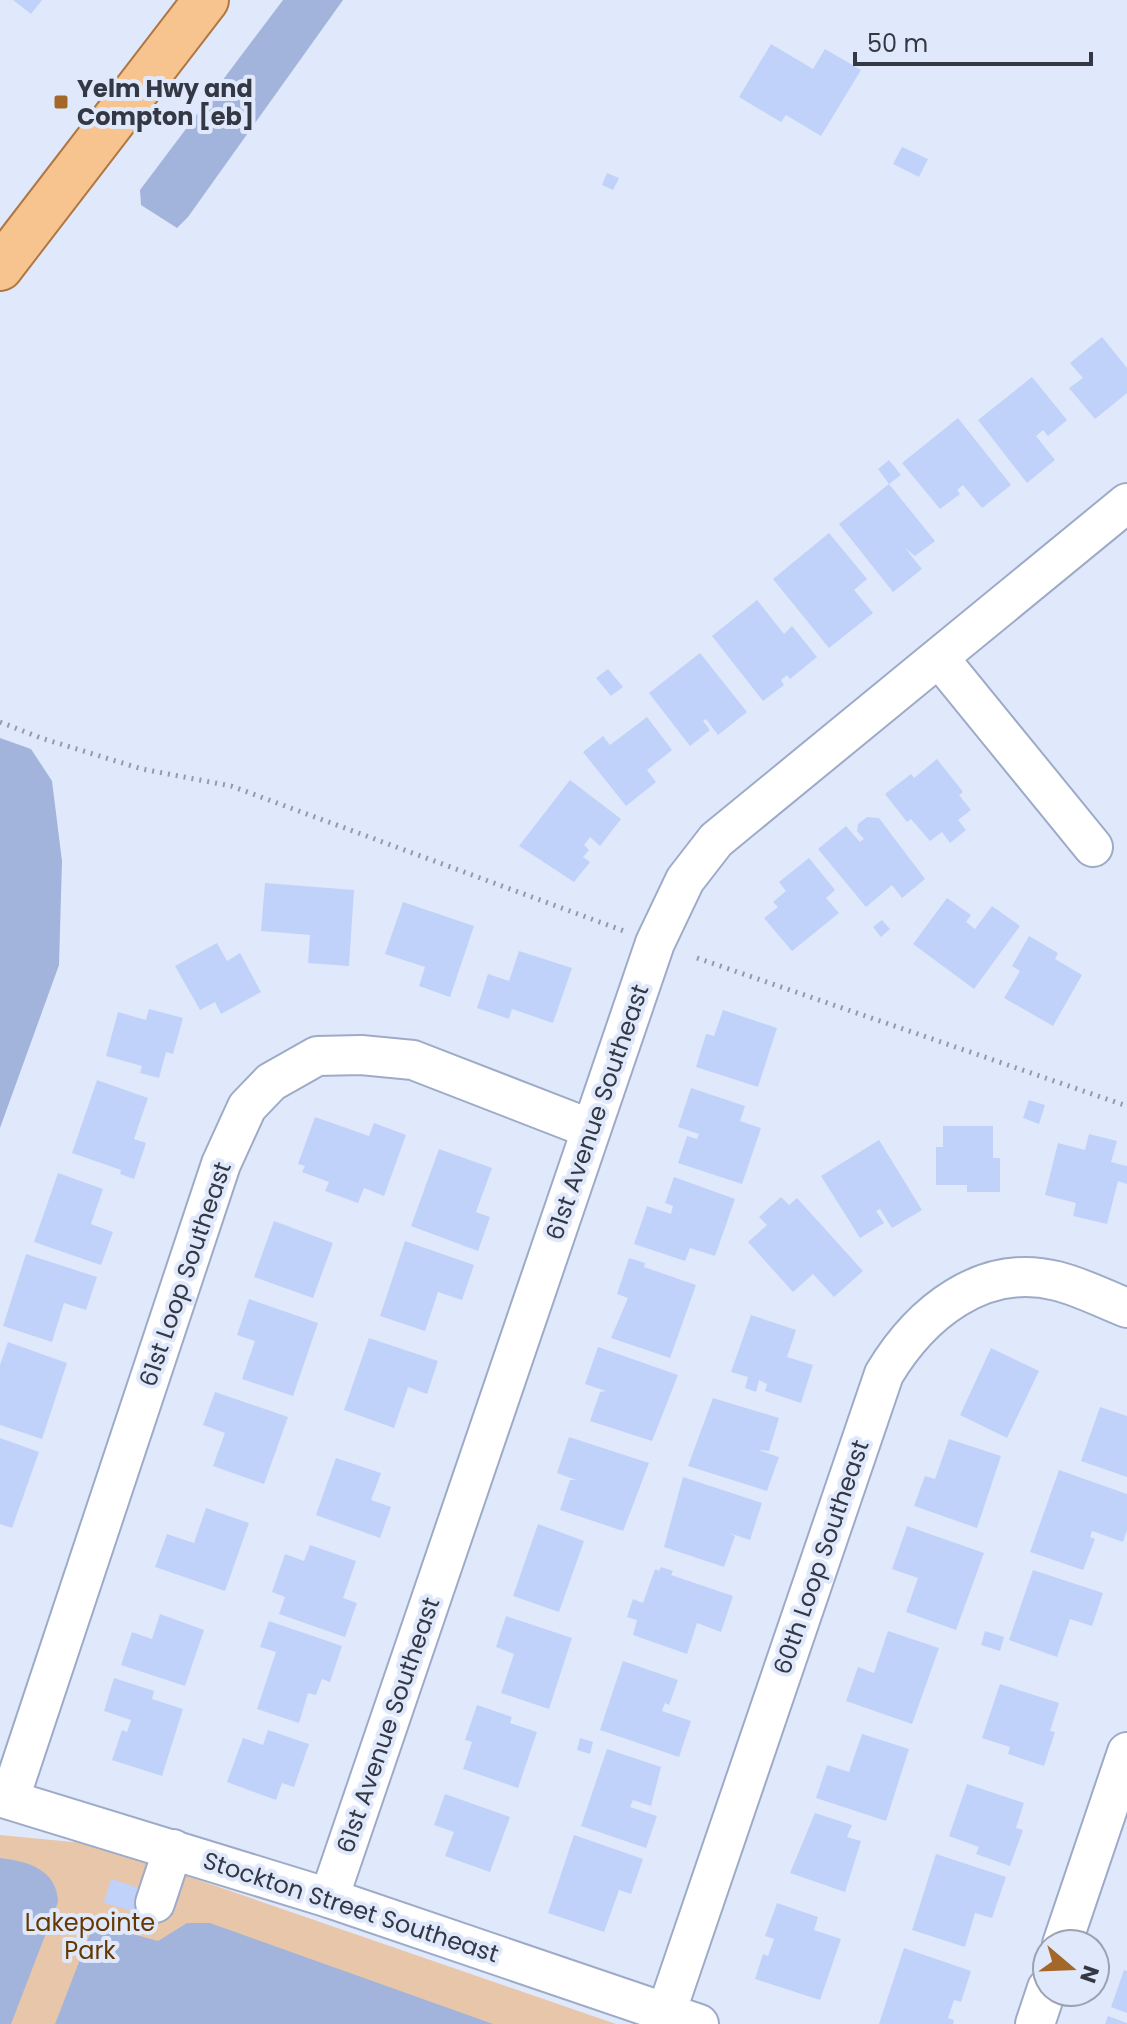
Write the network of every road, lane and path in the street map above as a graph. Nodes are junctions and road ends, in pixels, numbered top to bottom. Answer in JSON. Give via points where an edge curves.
{"nodes":[{"id":1,"x":206,"y":0,"type":"edge"},
{"id":2,"x":0,"y":268,"type":"edge"},
{"id":3,"x":1127,"y":503,"type":"edge"},
{"id":4,"x":939,"y":658,"type":"junction"},
{"id":5,"x":0,"y":722,"type":"edge"},
{"id":6,"x":1093,"y":847,"type":"dead end"},
{"id":7,"x":628,"y":933,"type":"dead end"},
{"id":8,"x":697,"y":958,"type":"dead end"},
{"id":9,"x":1127,"y":1106,"type":"edge"},
{"id":10,"x":591,"y":1129,"type":"junction"},
{"id":11,"x":1127,"y":1308,"type":"edge"},
{"id":12,"x":1127,"y":1752,"type":"edge"},
{"id":13,"x":5,"y":1798,"type":"edge"},
{"id":14,"x":173,"y":1849,"type":"junction"},
{"id":15,"x":329,"y":1898,"type":"junction"},
{"id":16,"x":155,"y":1903,"type":"dead end"},
{"id":17,"x":1067,"y":1928,"type":"edge"},
{"id":18,"x":682,"y":2018,"type":"edge"}],
"edges":[{"from":1,"to":2,"type":"main road"},
{"from":3,"to":4,"type":"street","name":"61st Avenue Southeast"},
{"from":4,"to":6,"type":"street"},
{"from":4,"to":10,"type":"street","name":"61st Avenue Southeast","via":[[716,840],[685,880],[655,943]]},
{"from":5,"to":7,"type":"path","via":[[142,769],[231,786]]},
{"from":8,"to":9,"type":"path"},
{"from":10,"to":13,"type":"street","name":"61st Loop Southeast","via":[[413,1060],[361,1055],[317,1056],[271,1082],[247,1107],[221,1164]]},
{"from":10,"to":15,"type":"street","name":"61st Avenue Southeast"},
{"from":11,"to":18,"type":"street","name":"60th Loop Southeast","via":[[1056,1281],[1019,1277],[978,1285],[947,1300],[894,1356],[878,1388]]},
{"from":12,"to":17,"type":"street"},
{"from":13,"to":14,"type":"street","name":"Stockton Street Southeast"},
{"from":14,"to":15,"type":"street","name":"Stockton Street Southeast"},
{"from":14,"to":16,"type":"street"},
{"from":15,"to":18,"type":"street","name":"Stockton Street Southeast"}]}
